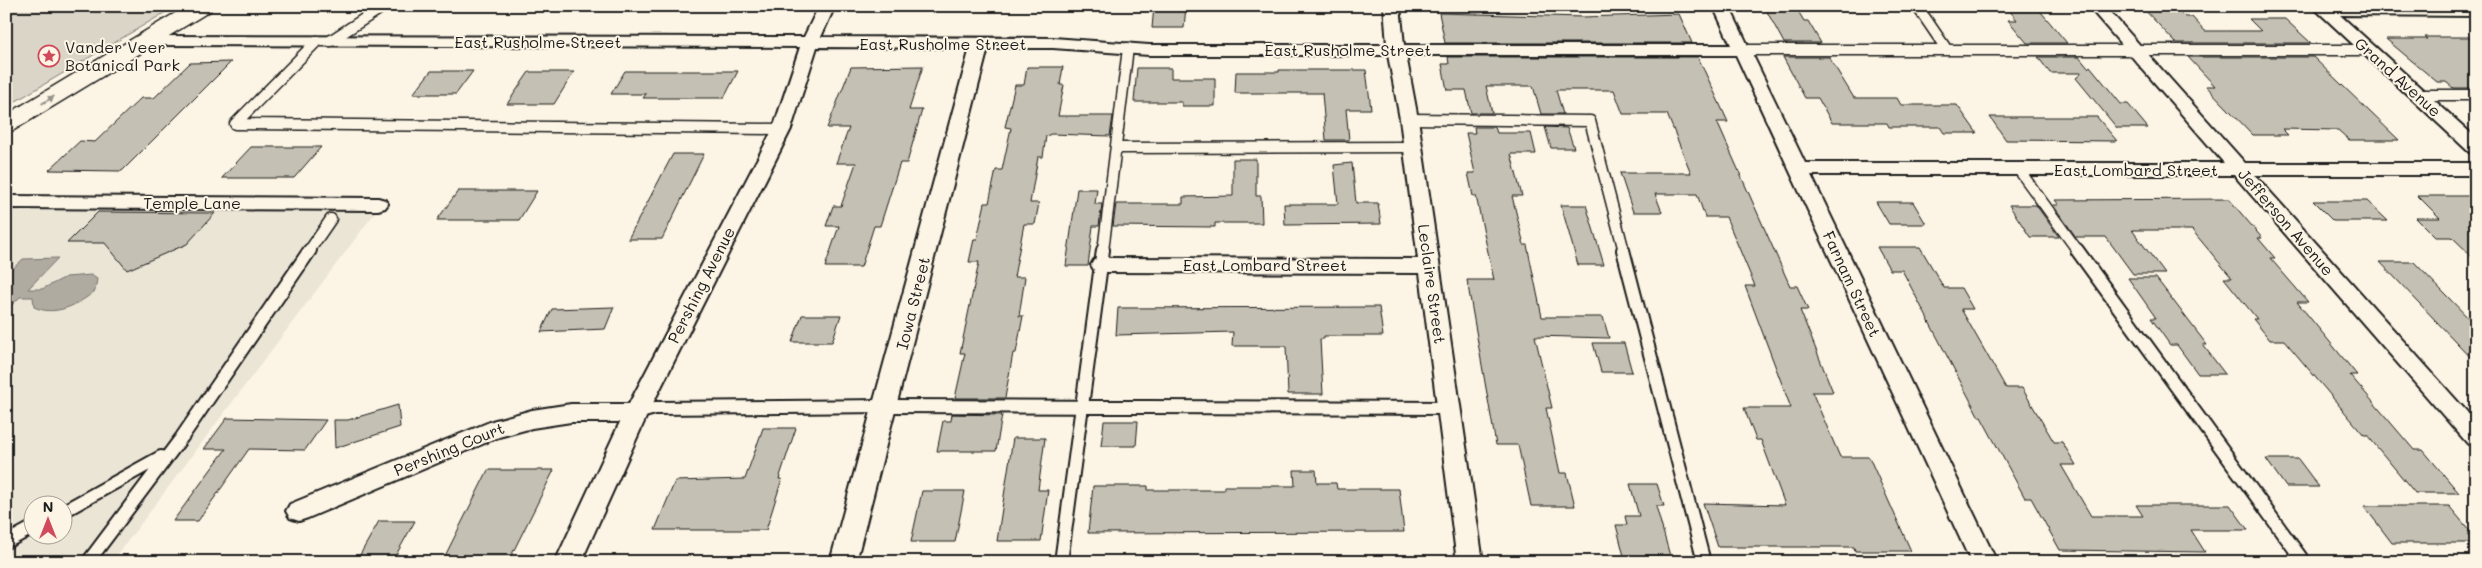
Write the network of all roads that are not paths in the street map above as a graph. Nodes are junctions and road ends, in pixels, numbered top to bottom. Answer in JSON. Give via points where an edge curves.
{"nodes":[{"id":1,"x":202,"y":6,"type":"edge"},
{"id":2,"x":384,"y":6,"type":"edge"},
{"id":3,"x":827,"y":6,"type":"edge"},
{"id":4,"x":1392,"y":6,"type":"edge"},
{"id":5,"x":1721,"y":6,"type":"edge"},
{"id":6,"x":1917,"y":6,"type":"edge"},
{"id":7,"x":2096,"y":6,"type":"edge"},
{"id":8,"x":2322,"y":8,"type":"edge"},
{"id":9,"x":2476,"y":10,"type":"edge"},
{"id":10,"x":146,"y":40,"type":"junction"},
{"id":11,"x":323,"y":41,"type":"junction"},
{"id":12,"x":810,"y":43,"type":"junction"},
{"id":13,"x":980,"y":44,"type":"junction"},
{"id":14,"x":1128,"y":48,"type":"junction"},
{"id":15,"x":1396,"y":50,"type":"junction"},
{"id":16,"x":1740,"y":50,"type":"junction"},
{"id":17,"x":1947,"y":50,"type":"junction"},
{"id":18,"x":2368,"y":50,"type":"junction"},
{"id":19,"x":2134,"y":51,"type":"junction"},
{"id":20,"x":2418,"y":95,"type":"junction"},
{"id":21,"x":2476,"y":96,"type":"edge"},
{"id":22,"x":1409,"y":119,"type":"junction"},
{"id":23,"x":6,"y":125,"type":"edge"},
{"id":24,"x":782,"y":129,"type":"junction"},
{"id":25,"x":1413,"y":147,"type":"junction"},
{"id":26,"x":1118,"y":148,"type":"junction"},
{"id":27,"x":2476,"y":148,"type":"edge"},
{"id":28,"x":1797,"y":169,"type":"junction"},
{"id":29,"x":2476,"y":169,"type":"edge"},
{"id":30,"x":2019,"y":170,"type":"junction"},
{"id":31,"x":2241,"y":170,"type":"junction"},
{"id":32,"x":6,"y":202,"type":"edge"},
{"id":33,"x":378,"y":204,"type":"dead end"},
{"id":34,"x":332,"y":220,"type":"dead end"},
{"id":35,"x":1100,"y":265,"type":"junction"},
{"id":36,"x":1430,"y":266,"type":"junction"},
{"id":37,"x":886,"y":406,"type":"junction"},
{"id":38,"x":1082,"y":407,"type":"junction"},
{"id":39,"x":1449,"y":408,"type":"junction"},
{"id":40,"x":636,"y":413,"type":"junction"},
{"id":41,"x":2476,"y":438,"type":"edge"},
{"id":42,"x":169,"y":452,"type":"junction"},
{"id":43,"x":72,"y":507,"type":"edge"},
{"id":44,"x":299,"y":511,"type":"dead end"},
{"id":45,"x":22,"y":533,"type":"edge"},
{"id":46,"x":6,"y":542,"type":"edge"},
{"id":47,"x":88,"y":562,"type":"edge"},
{"id":48,"x":568,"y":562,"type":"edge"},
{"id":49,"x":843,"y":562,"type":"edge"},
{"id":50,"x":1061,"y":562,"type":"edge"},
{"id":51,"x":1470,"y":562,"type":"edge"},
{"id":52,"x":1704,"y":562,"type":"edge"},
{"id":53,"x":1984,"y":562,"type":"edge"},
{"id":54,"x":2304,"y":562,"type":"edge"}],
"edges":[{"from":1,"to":10,"type":"highway"},
{"from":2,"to":11,"type":"lane"},
{"from":3,"to":12,"type":"street","name":"Pershing Avenue"},
{"from":4,"to":15,"type":"street","name":"Leclaire Street"},
{"from":5,"to":16,"type":"street","name":"Farnam Street"},
{"from":6,"to":17,"type":"lane"},
{"from":7,"to":19,"type":"street","name":"Jefferson Avenue"},
{"from":8,"to":9,"type":"street"},
{"from":8,"to":18,"type":"street","name":"Grand Avenue"},
{"from":10,"to":11,"type":"street","name":"East Rusholme Street"},
{"from":23,"to":10,"type":"highway","one_way":true},
{"from":11,"to":12,"type":"street","name":"East Rusholme Street"},
{"from":11,"to":24,"type":"lane","via":[[235,124]]},
{"from":12,"to":13,"type":"street","name":"East Rusholme Street"},
{"from":12,"to":24,"type":"street","name":"Pershing Avenue"},
{"from":13,"to":14,"type":"street","name":"East Rusholme Street","via":[[1053,43]]},
{"from":13,"to":37,"type":"street","name":"Iowa Street"},
{"from":14,"to":15,"type":"street","name":"East Rusholme Street"},
{"from":14,"to":26,"type":"lane"},
{"from":15,"to":16,"type":"street","name":"East Rusholme Street"},
{"from":15,"to":22,"type":"street","name":"Leclaire Street"},
{"from":16,"to":17,"type":"lane"},
{"from":16,"to":28,"type":"street","name":"Farnam Street"},
{"from":17,"to":19,"type":"lane"},
{"from":18,"to":19,"type":"lane"},
{"from":18,"to":20,"type":"street","name":"Grand Avenue"},
{"from":19,"to":31,"type":"street","name":"Jefferson Avenue"},
{"from":20,"to":21,"type":"lane"},
{"from":20,"to":27,"type":"street","name":"Grand Avenue"},
{"from":22,"to":25,"type":"street","name":"Leclaire Street"},
{"from":22,"to":52,"type":"lane","via":[[1590,121]]},
{"from":24,"to":40,"type":"street","name":"Pershing Avenue"},
{"from":25,"to":26,"type":"lane"},
{"from":25,"to":36,"type":"street","name":"Leclaire Street"},
{"from":26,"to":35,"type":"lane"},
{"from":28,"to":30,"type":"street","name":"East Lombard Street"},
{"from":28,"to":53,"type":"street","name":"Farnam Street"},
{"from":29,"to":31,"type":"street","name":"East Lombard Street"},
{"from":30,"to":31,"type":"street","name":"East Lombard Street"},
{"from":30,"to":54,"type":"lane"},
{"from":31,"to":41,"type":"street","name":"Jefferson Avenue"},
{"from":32,"to":33,"type":"street","name":"Temple Lane"},
{"from":34,"to":42,"type":"lane"},
{"from":35,"to":36,"type":"street","name":"East Lombard Street"},
{"from":35,"to":38,"type":"lane"},
{"from":36,"to":39,"type":"street","name":"Leclaire Street"},
{"from":37,"to":38,"type":"lane"},
{"from":37,"to":40,"type":"lane","via":[[655,408]]},
{"from":37,"to":49,"type":"street","name":"Iowa Street"},
{"from":38,"to":39,"type":"lane"},
{"from":38,"to":50,"type":"lane"},
{"from":39,"to":51,"type":"street","name":"Leclaire Street"},
{"from":40,"to":44,"type":"street","name":"Pershing Court","via":[[571,413],[492,430]]},
{"from":40,"to":48,"type":"street","name":"Pershing Avenue"},
{"from":42,"to":43,"type":"lane"},
{"from":42,"to":47,"type":"lane"},
{"from":45,"to":46,"type":"lane"}]}
